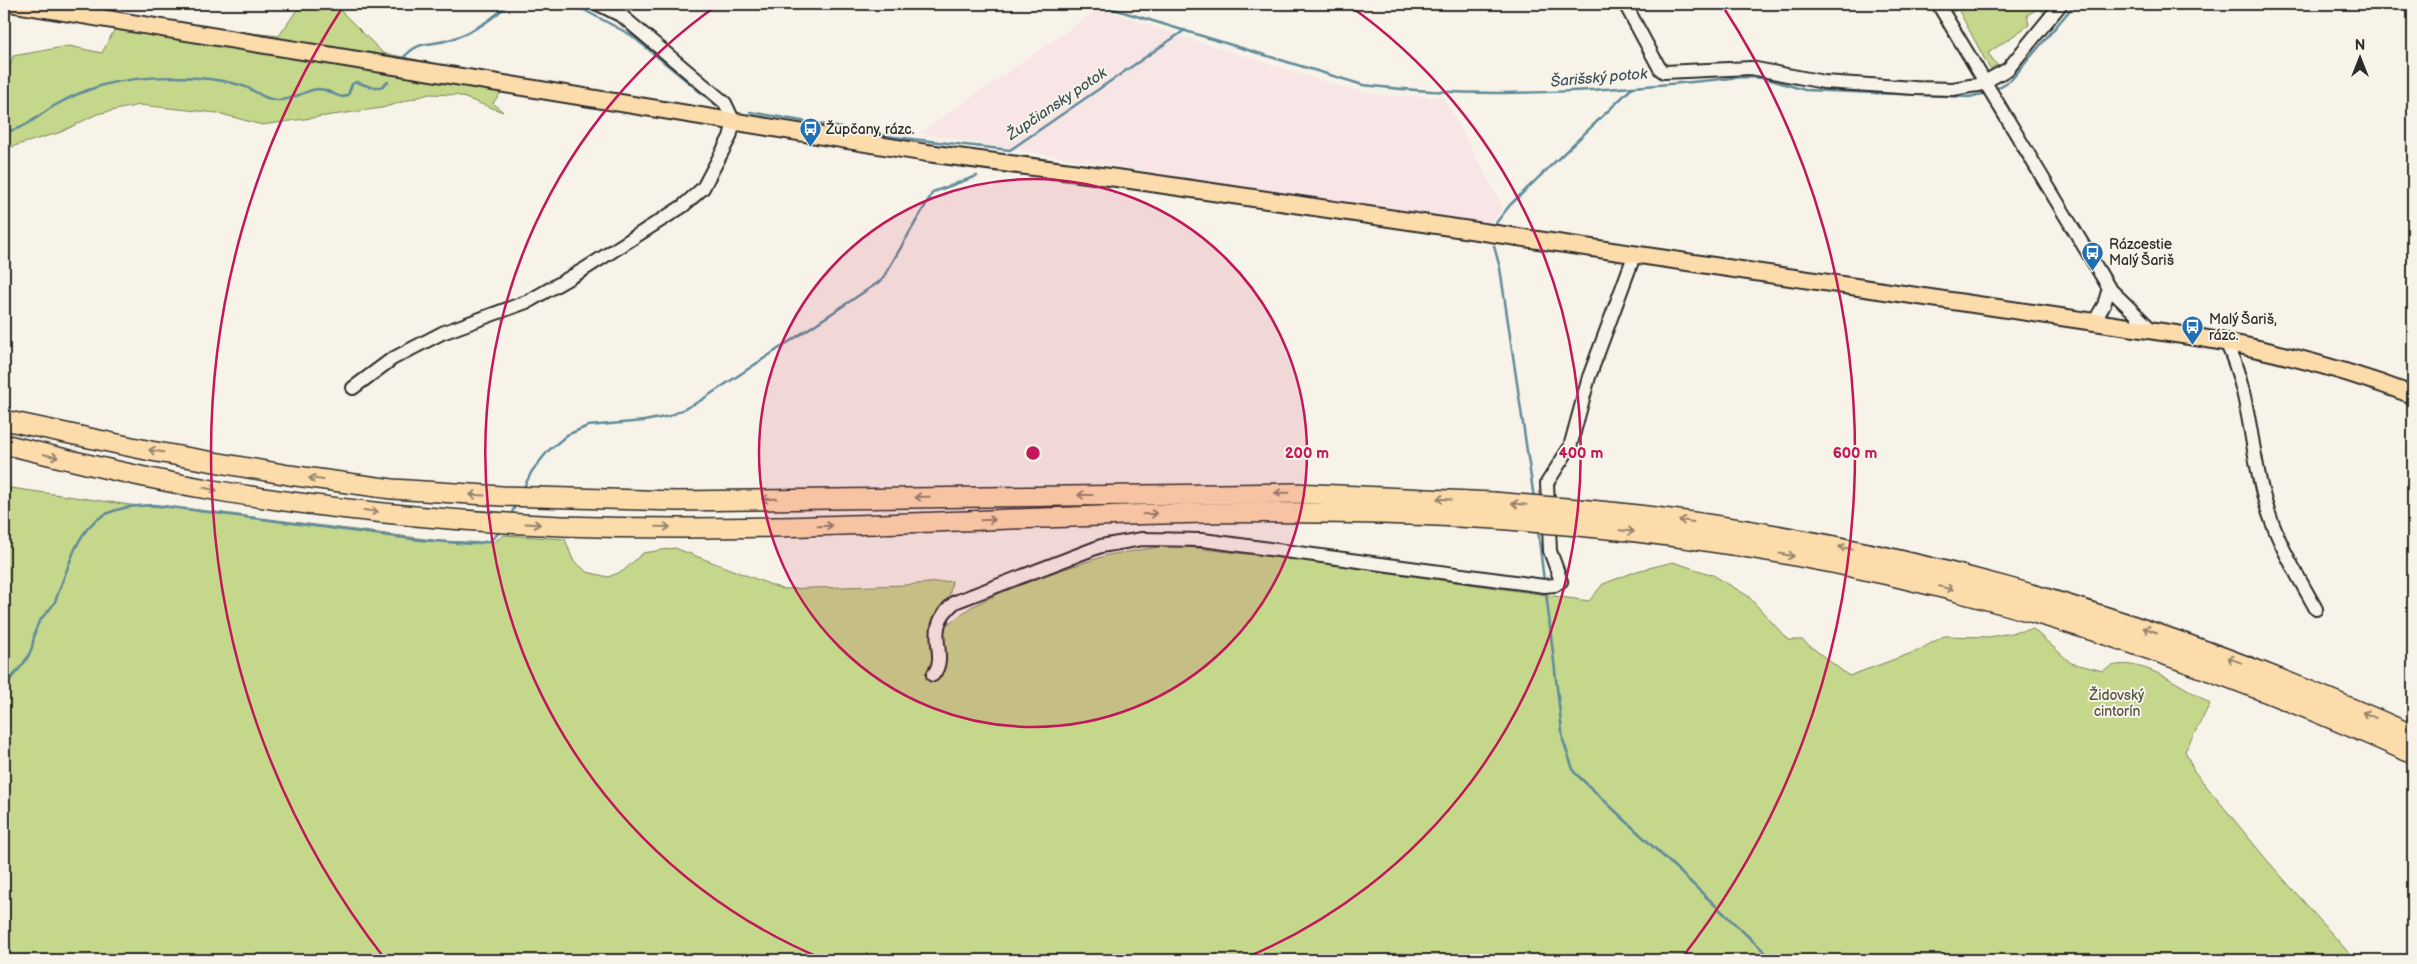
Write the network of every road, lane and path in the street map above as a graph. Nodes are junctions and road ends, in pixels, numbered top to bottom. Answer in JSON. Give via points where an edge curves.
{"nodes":[{"id":1,"x":16,"y":4,"type":"edge"},
{"id":2,"x":598,"y":4,"type":"edge"},
{"id":3,"x":613,"y":4,"type":"edge"},
{"id":4,"x":1625,"y":4,"type":"edge"},
{"id":5,"x":1938,"y":4,"type":"edge"},
{"id":6,"x":2061,"y":4,"type":"edge"},
{"id":7,"x":622,"y":16,"type":"junction"},
{"id":8,"x":1985,"y":83,"type":"junction"},
{"id":9,"x":734,"y":122,"type":"junction"},
{"id":10,"x":1634,"y":256,"type":"junction"},
{"id":11,"x":2108,"y":288,"type":"junction"},
{"id":12,"x":2094,"y":322,"type":"junction"},
{"id":13,"x":2152,"y":330,"type":"junction"},
{"id":14,"x":2226,"y":342,"type":"junction"},
{"id":15,"x":353,"y":388,"type":"dead end"},
{"id":16,"x":2413,"y":395,"type":"edge"},
{"id":17,"x":4,"y":420,"type":"edge"},
{"id":18,"x":4,"y":444,"type":"edge"},
{"id":19,"x":1495,"y":511,"type":"junction"},
{"id":20,"x":1578,"y":518,"type":"junction"},
{"id":21,"x":2316,"y":609,"type":"dead end"},
{"id":22,"x":933,"y":675,"type":"dead end"},
{"id":23,"x":2413,"y":735,"type":"edge"},
{"id":24,"x":2413,"y":754,"type":"edge"}],
"edges":[{"from":1,"to":9,"type":"main road"},
{"from":2,"to":7,"type":"street"},
{"from":3,"to":7,"type":"street"},
{"from":4,"to":8,"type":"street","via":[[1664,72],[1751,68],[1824,82],[1953,89]]},
{"from":5,"to":8,"type":"street"},
{"from":6,"to":8,"type":"street","via":[[2016,62]]},
{"from":7,"to":9,"type":"street","via":[[725,103]]},
{"from":8,"to":11,"type":"street"},
{"from":9,"to":10,"type":"main road"},
{"from":9,"to":15,"type":"street","via":[[730,137],[703,188],[682,206],[583,270],[529,300],[442,333],[392,359]]},
{"from":10,"to":12,"type":"main road"},
{"from":10,"to":22,"type":"street","via":[[1589,378],[1570,447],[1547,484],[1550,551],[1561,581],[1555,585],[1534,585],[1203,540],[1169,538],[1122,542],[1061,560],[955,602],[938,625],[939,664]]},
{"from":11,"to":12,"type":"street","via":[[2104,305]]},
{"from":11,"to":13,"type":"street"},
{"from":12,"to":13,"type":"main road"},
{"from":13,"to":14,"type":"main road"},
{"from":14,"to":16,"type":"main road","via":[[2334,369]]},
{"from":14,"to":21,"type":"street","via":[[2246,401],[2263,493],[2275,534]]},
{"from":19,"to":17,"type":"highway","one_way":true,"via":[[1294,493],[614,500],[443,493],[289,475],[151,451]]},
{"from":18,"to":19,"type":"highway","one_way":true,"via":[[225,492],[402,515],[512,523],[776,527],[1215,513],[1412,515]]},
{"from":19,"to":20,"type":"highway","bridge":true},
{"from":23,"to":20,"type":"highway","one_way":true,"via":[[2196,646],[1987,580],[1772,534],[1636,514]]},
{"from":20,"to":24,"type":"highway","one_way":true,"via":[[1890,575],[2027,609],[2206,668]]}]}
